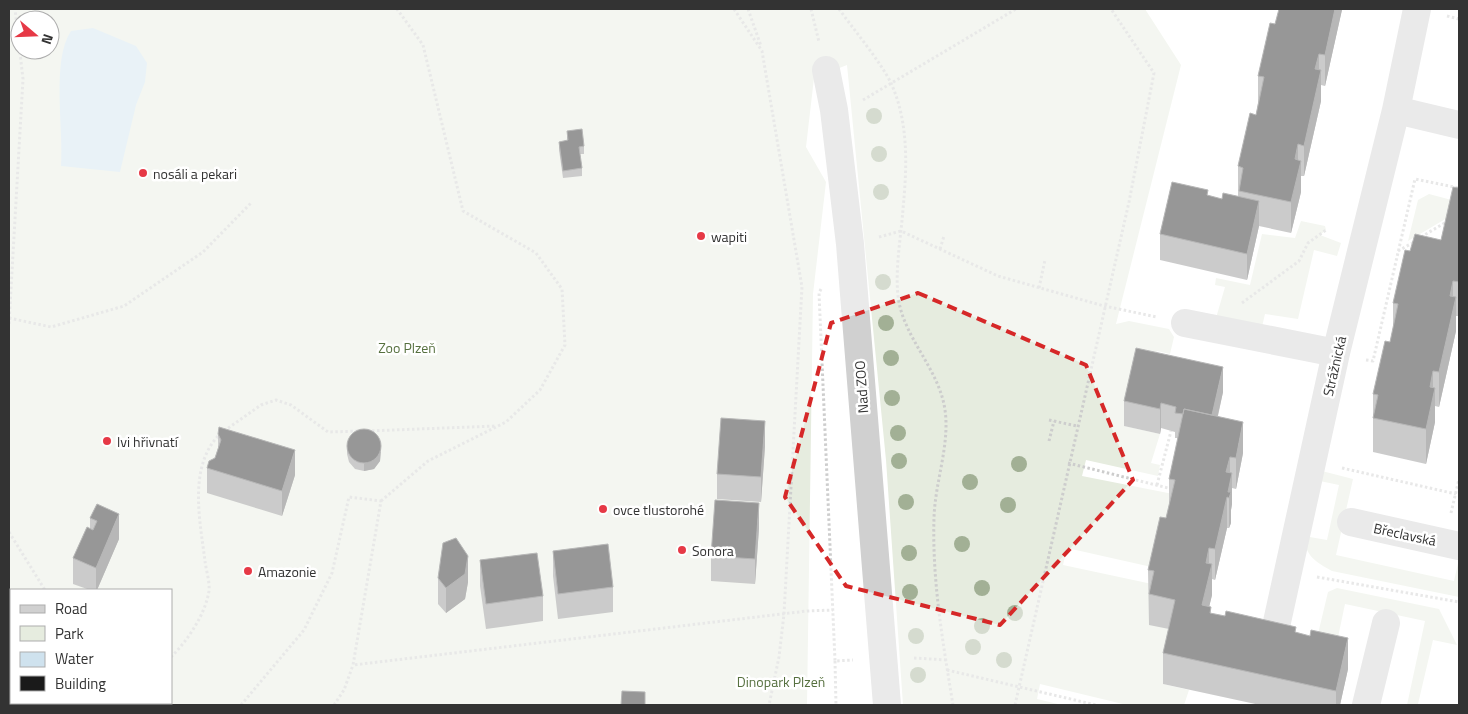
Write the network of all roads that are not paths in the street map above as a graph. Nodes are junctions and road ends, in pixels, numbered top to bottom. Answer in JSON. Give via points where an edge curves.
{"nodes":[{"id":1,"x":1417,"y":9,"type":"edge"},
{"id":2,"x":826,"y":70,"type":"dead end"},
{"id":3,"x":1396,"y":110,"type":"junction"},
{"id":4,"x":1459,"y":125,"type":"edge"},
{"id":5,"x":1185,"y":323,"type":"road end"},
{"id":6,"x":1336,"y":353,"type":"junction"},
{"id":7,"x":1351,"y":522,"type":"dead end"},
{"id":8,"x":1459,"y":546,"type":"edge"},
{"id":9,"x":1277,"y":622,"type":"edge"},
{"id":10,"x":1386,"y":623,"type":"dead end"},
{"id":11,"x":887,"y":705,"type":"edge"},
{"id":12,"x":1366,"y":705,"type":"edge"}],
"edges":[{"from":1,"to":3,"type":"street","name":"Strážnická"},
{"from":2,"to":11,"type":"street","name":"Nad ZOO","via":[[850,244]]},
{"from":3,"to":4,"type":"street"},
{"from":3,"to":6,"type":"street","name":"Strážnická"},
{"from":5,"to":6,"type":"street"},
{"from":6,"to":9,"type":"street","name":"Strážnická"},
{"from":7,"to":8,"type":"street","name":"Břeclavská"},
{"from":10,"to":12,"type":"street"}]}
